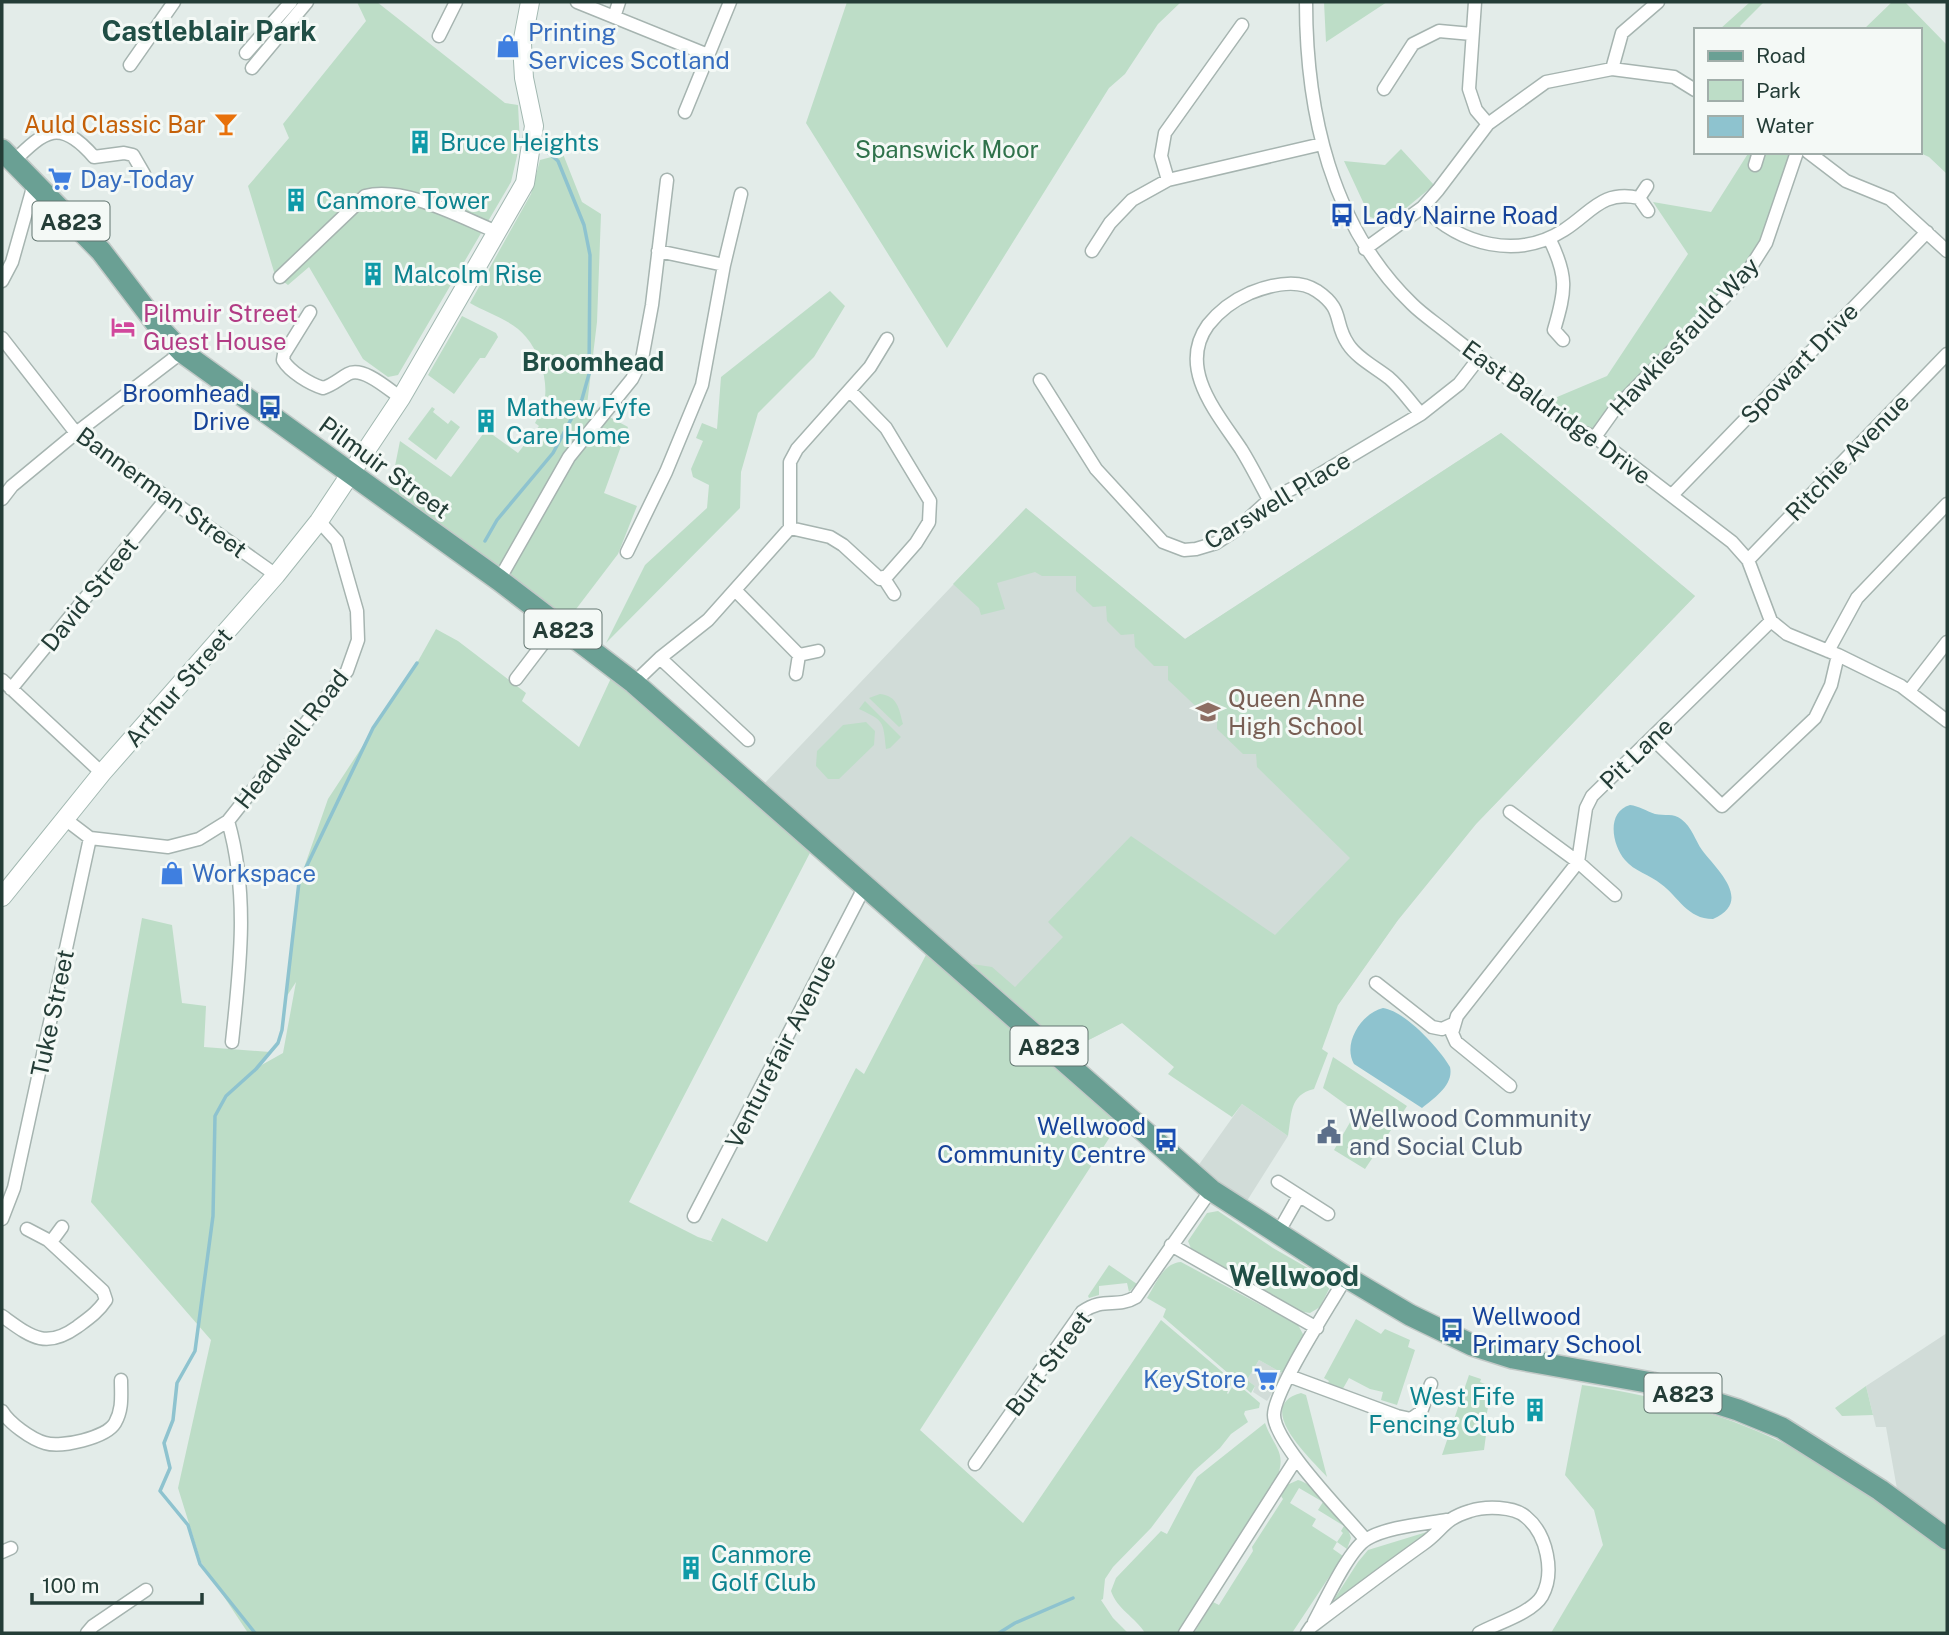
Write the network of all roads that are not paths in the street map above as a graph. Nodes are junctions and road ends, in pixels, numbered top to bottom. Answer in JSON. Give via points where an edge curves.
{"nodes":[{"id":1,"x":174,"y":2,"type":"edge"},
{"id":2,"x":290,"y":2,"type":"edge"},
{"id":3,"x":307,"y":2,"type":"edge"},
{"id":4,"x":456,"y":2,"type":"edge"},
{"id":5,"x":530,"y":2,"type":"edge"},
{"id":6,"x":576,"y":2,"type":"edge"},
{"id":7,"x":619,"y":2,"type":"edge"},
{"id":8,"x":730,"y":2,"type":"edge"},
{"id":9,"x":1306,"y":2,"type":"edge"},
{"id":10,"x":1475,"y":2,"type":"edge"},
{"id":11,"x":1658,"y":2,"type":"edge"},
{"id":12,"x":614,"y":18,"type":"junction"},
{"id":13,"x":1242,"y":25,"type":"dead end"},
{"id":14,"x":1472,"y":34,"type":"junction"},
{"id":15,"x":439,"y":36,"type":"dead end"},
{"id":16,"x":246,"y":53,"type":"dead end"},
{"id":17,"x":708,"y":55,"type":"junction"},
{"id":18,"x":130,"y":65,"type":"dead end"},
{"id":19,"x":252,"y":68,"type":"dead end"},
{"id":20,"x":1612,"y":69,"type":"junction"},
{"id":21,"x":1384,"y":89,"type":"dead end"},
{"id":22,"x":1694,"y":89,"type":"edge"},
{"id":23,"x":685,"y":112,"type":"dead end"},
{"id":24,"x":1488,"y":124,"type":"junction"},
{"id":25,"x":1322,"y":144,"type":"junction"},
{"id":26,"x":1796,"y":154,"type":"edge"},
{"id":27,"x":1811,"y":154,"type":"edge"},
{"id":28,"x":7,"y":156,"type":"edge"},
{"id":29,"x":144,"y":174,"type":"dead end"},
{"id":30,"x":667,"y":180,"type":"dead end"},
{"id":31,"x":1168,"y":180,"type":"junction"},
{"id":32,"x":34,"y":184,"type":"junction"},
{"id":33,"x":1647,"y":186,"type":"dead end"},
{"id":34,"x":741,"y":194,"type":"dead end"},
{"id":35,"x":1639,"y":198,"type":"junction"},
{"id":36,"x":1423,"y":206,"type":"junction"},
{"id":37,"x":1648,"y":211,"type":"dead end"},
{"id":38,"x":496,"y":232,"type":"junction"},
{"id":39,"x":1927,"y":232,"type":"junction"},
{"id":40,"x":1549,"y":238,"type":"junction"},
{"id":41,"x":1365,"y":249,"type":"junction"},
{"id":42,"x":658,"y":251,"type":"junction"},
{"id":43,"x":1093,"y":251,"type":"dead end"},
{"id":44,"x":1947,"y":251,"type":"edge"},
{"id":45,"x":724,"y":265,"type":"junction"},
{"id":46,"x":280,"y":276,"type":"dead end"},
{"id":47,"x":2,"y":281,"type":"edge"},
{"id":48,"x":310,"y":312,"type":"dead end"},
{"id":49,"x":1553,"y":333,"type":"dead end"},
{"id":50,"x":2,"y":338,"type":"edge"},
{"id":51,"x":887,"y":339,"type":"dead end"},
{"id":52,"x":182,"y":352,"type":"junction"},
{"id":53,"x":1947,"y":354,"type":"edge"},
{"id":54,"x":1479,"y":358,"type":"junction"},
{"id":55,"x":1040,"y":380,"type":"dead end"},
{"id":56,"x":850,"y":391,"type":"junction"},
{"id":57,"x":401,"y":398,"type":"junction"},
{"id":58,"x":1421,"y":414,"type":"junction"},
{"id":59,"x":76,"y":433,"type":"junction"},
{"id":60,"x":1595,"y":437,"type":"junction"},
{"id":61,"x":350,"y":475,"type":"junction"},
{"id":62,"x":1672,"y":495,"type":"junction"},
{"id":63,"x":167,"y":498,"type":"junction"},
{"id":64,"x":2,"y":499,"type":"edge"},
{"id":65,"x":1269,"y":500,"type":"junction"},
{"id":66,"x":1947,"y":504,"type":"edge"},
{"id":67,"x":318,"y":521,"type":"junction"},
{"id":68,"x":790,"y":528,"type":"junction"},
{"id":69,"x":627,"y":552,"type":"dead end"},
{"id":70,"x":1748,"y":560,"type":"junction"},
{"id":71,"x":276,"y":575,"type":"junction"},
{"id":72,"x":883,"y":577,"type":"junction"},
{"id":73,"x":499,"y":580,"type":"junction"},
{"id":74,"x":736,"y":591,"type":"junction"},
{"id":75,"x":894,"y":594,"type":"dead end"},
{"id":76,"x":1771,"y":621,"type":"junction"},
{"id":77,"x":558,"y":624,"type":"junction"},
{"id":78,"x":1947,"y":642,"type":"edge"},
{"id":79,"x":818,"y":651,"type":"dead end"},
{"id":80,"x":1833,"y":653,"type":"junction"},
{"id":81,"x":799,"y":654,"type":"junction"},
{"id":82,"x":660,"y":658,"type":"junction"},
{"id":83,"x":796,"y":674,"type":"dead end"},
{"id":84,"x":516,"y":678,"type":"dead end"},
{"id":85,"x":634,"y":683,"type":"junction"},
{"id":86,"x":6,"y":685,"type":"edge"},
{"id":87,"x":1909,"y":691,"type":"junction"},
{"id":88,"x":1947,"y":721,"type":"edge"},
{"id":89,"x":1652,"y":738,"type":"junction"},
{"id":90,"x":748,"y":740,"type":"dead end"},
{"id":91,"x":102,"y":773,"type":"junction"},
{"id":92,"x":1510,"y":812,"type":"dead end"},
{"id":93,"x":65,"y":819,"type":"junction"},
{"id":94,"x":228,"y":821,"type":"junction"},
{"id":95,"x":90,"y":838,"type":"junction"},
{"id":96,"x":1578,"y":862,"type":"junction"},
{"id":97,"x":865,"y":886,"type":"junction"},
{"id":98,"x":1615,"y":895,"type":"dead end"},
{"id":99,"x":2,"y":897,"type":"edge"},
{"id":100,"x":1376,"y":983,"type":"dead end"},
{"id":101,"x":1453,"y":1024,"type":"junction"},
{"id":102,"x":232,"y":1042,"type":"dead end"},
{"id":103,"x":1510,"y":1086,"type":"dead end"},
{"id":104,"x":1278,"y":1182,"type":"dead end"},
{"id":105,"x":1211,"y":1190,"type":"junction"},
{"id":106,"x":1299,"y":1196,"type":"junction"},
{"id":107,"x":1328,"y":1214,"type":"dead end"},
{"id":108,"x":694,"y":1216,"type":"dead end"},
{"id":109,"x":2,"y":1218,"type":"edge"},
{"id":110,"x":62,"y":1227,"type":"dead end"},
{"id":111,"x":27,"y":1229,"type":"dead end"},
{"id":112,"x":1278,"y":1233,"type":"junction"},
{"id":113,"x":51,"y":1242,"type":"junction"},
{"id":114,"x":1171,"y":1245,"type":"junction"},
{"id":115,"x":1346,"y":1277,"type":"junction"},
{"id":116,"x":2,"y":1316,"type":"edge"},
{"id":117,"x":1317,"y":1328,"type":"junction"},
{"id":118,"x":1289,"y":1376,"type":"junction"},
{"id":119,"x":121,"y":1380,"type":"dead end"},
{"id":120,"x":1430,"y":1384,"type":"dead end"},
{"id":121,"x":4,"y":1422,"type":"edge"},
{"id":122,"x":1296,"y":1459,"type":"junction"},
{"id":123,"x":975,"y":1464,"type":"dead end"},
{"id":124,"x":1447,"y":1520,"type":"junction"},
{"id":125,"x":1365,"y":1539,"type":"junction"},
{"id":126,"x":1947,"y":1539,"type":"edge"},
{"id":127,"x":146,"y":1590,"type":"dead end"},
{"id":128,"x":1309,"y":1630,"type":"edge"},
{"id":129,"x":87,"y":1633,"type":"edge"},
{"id":130,"x":1185,"y":1633,"type":"edge"},
{"id":131,"x":1479,"y":1633,"type":"edge"}],
"edges":[{"from":1,"to":18,"type":"street"},
{"from":2,"to":16,"type":"street"},
{"from":3,"to":19,"type":"street"},
{"from":4,"to":15,"type":"street"},
{"from":5,"to":38,"type":"street","via":[[522,44],[534,126],[525,183]]},
{"from":6,"to":12,"type":"street"},
{"from":7,"to":12,"type":"street"},
{"from":8,"to":17,"type":"street"},
{"from":9,"to":25,"type":"street","name":"East Baldridge Drive","via":[[1312,88]]},
{"from":10,"to":14,"type":"street"},
{"from":11,"to":20,"type":"street","via":[[1622,33]]},
{"from":12,"to":17,"type":"street"},
{"from":13,"to":31,"type":"street","via":[[1166,133],[1161,156]]},
{"from":14,"to":21,"type":"street","via":[[1439,31],[1413,44]]},
{"from":14,"to":24,"type":"street","via":[[1469,89],[1476,110]]},
{"from":17,"to":23,"type":"street"},
{"from":20,"to":22,"type":"street","via":[[1674,77]]},
{"from":20,"to":24,"type":"street","via":[[1546,82]]},
{"from":24,"to":36,"type":"street"},
{"from":25,"to":31,"type":"street"},
{"from":25,"to":41,"type":"street","name":"East Baldridge Drive","via":[[1341,204]]},
{"from":26,"to":60,"type":"street","name":"Hawkiesfauld Way","via":[[1765,247],[1745,276],[1615,409]]},
{"from":27,"to":39,"type":"street","via":[[1846,181],[1890,199]]},
{"from":28,"to":29,"type":"street","via":[[41,136],[63,134],[77,139],[94,158],[133,155]]},
{"from":28,"to":32,"type":"main road","name":"Pilmuir Street","number":"A823"},
{"from":30,"to":42,"type":"street"},
{"from":31,"to":43,"type":"street","via":[[1132,200],[1110,223]]},
{"from":32,"to":47,"type":"street","via":[[12,262]]},
{"from":32,"to":52,"type":"main road","name":"Pilmuir Street","number":"A823","via":[[101,251]]},
{"from":33,"to":35,"type":"street"},
{"from":34,"to":45,"type":"street"},
{"from":35,"to":37,"type":"street"},
{"from":35,"to":40,"type":"street","via":[[1627,195],[1602,201]]},
{"from":36,"to":40,"type":"street","via":[[1455,232],[1492,246],[1516,247]]},
{"from":36,"to":41,"type":"street"},
{"from":38,"to":46,"type":"street","via":[[393,193],[365,195]]},
{"from":38,"to":57,"type":"street"},
{"from":39,"to":44,"type":"street"},
{"from":39,"to":62,"type":"street","name":"Spowart Drive"},
{"from":40,"to":49,"type":"street","via":[[1564,275]]},
{"from":41,"to":54,"type":"street","name":"East Baldridge Drive","via":[[1411,304]]},
{"from":42,"to":45,"type":"street"},
{"from":42,"to":73,"type":"street","via":[[642,359],[632,379],[569,457]]},
{"from":45,"to":69,"type":"street","via":[[702,385]]},
{"from":48,"to":57,"type":"street","via":[[284,354],[286,365],[323,388],[349,373],[363,373]]},
{"from":50,"to":59,"type":"street","name":"Bannerman Street"},
{"from":51,"to":56,"type":"street"},
{"from":52,"to":59,"type":"street"},
{"from":52,"to":61,"type":"main road","name":"Pilmuir Street","number":"A823"},
{"from":53,"to":70,"type":"street","name":"Ritchie Avenue"},
{"from":54,"to":58,"type":"street","name":"Carswell Place","via":[[1459,384]]},
{"from":54,"to":60,"type":"street","name":"East Baldridge Drive","via":[[1572,428]]},
{"from":55,"to":65,"type":"street","name":"Carswell Place","via":[[1096,469],[1163,542],[1184,550],[1216,542]]},
{"from":56,"to":68,"type":"street","via":[[790,462]]},
{"from":56,"to":72,"type":"street","via":[[886,428],[930,501],[929,522],[916,543]]},
{"from":57,"to":61,"type":"street"},
{"from":58,"to":65,"type":"street","name":"Carswell Place","via":[[1312,480]]},
{"from":58,"to":65,"type":"street","via":[[1391,380],[1348,345],[1338,311],[1315,289],[1297,283],[1280,285],[1236,300],[1212,320],[1196,346],[1198,371],[1211,406],[1243,451]]},
{"from":59,"to":63,"type":"street","name":"Bannerman Street"},
{"from":59,"to":64,"type":"street"},
{"from":60,"to":62,"type":"street","name":"East Baldridge Drive"},
{"from":61,"to":67,"type":"street","name":"Arthur Street"},
{"from":61,"to":73,"type":"main road","name":"Pilmuir Street","number":"A823"},
{"from":62,"to":70,"type":"street","name":"East Baldridge Drive"},
{"from":63,"to":71,"type":"street","name":"Bannerman Street"},
{"from":63,"to":86,"type":"street","name":"David Street"},
{"from":66,"to":80,"type":"street","via":[[1857,598]]},
{"from":67,"to":71,"type":"street","name":"Arthur Street"},
{"from":67,"to":94,"type":"street","name":"Headwell Road","via":[[337,541],[357,611],[358,640],[347,671]]},
{"from":68,"to":72,"type":"street","via":[[830,537],[874,575]]},
{"from":68,"to":74,"type":"street"},
{"from":70,"to":76,"type":"street","name":"East Baldridge Drive"},
{"from":71,"to":91,"type":"street","name":"Arthur Street"},
{"from":72,"to":75,"type":"street"},
{"from":73,"to":77,"type":"main road","name":"Pilmuir Street","number":"A823"},
{"from":74,"to":81,"type":"street"},
{"from":74,"to":82,"type":"street"},
{"from":76,"to":80,"type":"street","via":[[1787,634]]},
{"from":76,"to":89,"type":"street","name":"Pit Lane"},
{"from":77,"to":84,"type":"street"},
{"from":77,"to":85,"type":"main road","name":"Pilmuir Street","number":"A823"},
{"from":78,"to":87,"type":"street"},
{"from":79,"to":81,"type":"street"},
{"from":80,"to":87,"type":"street"},
{"from":80,"to":89,"type":"street","via":[[1830,685],[1815,718],[1722,806]]},
{"from":81,"to":83,"type":"street"},
{"from":82,"to":85,"type":"street"},
{"from":82,"to":90,"type":"street"},
{"from":85,"to":97,"type":"main road","name":"Pilmuir Street","number":"A823"},
{"from":86,"to":91,"type":"street"},
{"from":87,"to":88,"type":"street"},
{"from":89,"to":96,"type":"street","name":"Pit Lane","via":[[1592,796]]},
{"from":91,"to":93,"type":"street","name":"Arthur Street"},
{"from":92,"to":96,"type":"street"},
{"from":93,"to":95,"type":"street"},
{"from":93,"to":99,"type":"street","name":"Arthur Street"},
{"from":94,"to":95,"type":"street","name":"Headwell Road","via":[[199,839],[168,847]]},
{"from":94,"to":102,"type":"street","via":[[237,854],[242,945]]},
{"from":95,"to":109,"type":"street","name":"Tuke Street","via":[[14,1188]]},
{"from":96,"to":98,"type":"street"},
{"from":96,"to":101,"type":"street","name":"Pit Lane"},
{"from":97,"to":105,"type":"main road","number":"A823"},
{"from":97,"to":108,"type":"street","name":"Venturefair Avenue"},
{"from":100,"to":101,"type":"street","via":[[1432,1027]]},
{"from":101,"to":103,"type":"street","via":[[1456,1042]]},
{"from":104,"to":106,"type":"street"},
{"from":105,"to":112,"type":"main road","number":"A823"},
{"from":105,"to":114,"type":"street","name":"Burt Street"},
{"from":106,"to":107,"type":"street"},
{"from":106,"to":112,"type":"street"},
{"from":110,"to":113,"type":"street"},
{"from":111,"to":113,"type":"street"},
{"from":112,"to":115,"type":"main road","number":"A823"},
{"from":113,"to":116,"type":"street","via":[[103,1291],[106,1300],[99,1312],[64,1336],[44,1340]]},
{"from":114,"to":117,"type":"street"},
{"from":114,"to":123,"type":"street","name":"Burt Street","via":[[1136,1297],[1093,1304],[1082,1312]]},
{"from":115,"to":117,"type":"street"},
{"from":115,"to":126,"type":"main road","number":"A823","via":[[1472,1345],[1513,1358],[1652,1383],[1783,1428]]},
{"from":117,"to":118,"type":"street"},
{"from":118,"to":120,"type":"street","via":[[1411,1419],[1422,1412]]},
{"from":118,"to":122,"type":"street","via":[[1274,1415],[1283,1441]]},
{"from":119,"to":121,"type":"street","via":[[121,1408],[114,1426],[86,1441],[45,1443]]},
{"from":122,"to":125,"type":"street"},
{"from":122,"to":130,"type":"street"},
{"from":124,"to":125,"type":"street"},
{"from":124,"to":128,"type":"street","via":[[1425,1543]]},
{"from":124,"to":131,"type":"street","via":[[1481,1509],[1501,1508],[1526,1516],[1540,1535],[1548,1561],[1542,1596],[1528,1611]]},
{"from":125,"to":128,"type":"street"},
{"from":127,"to":129,"type":"street"}]}
